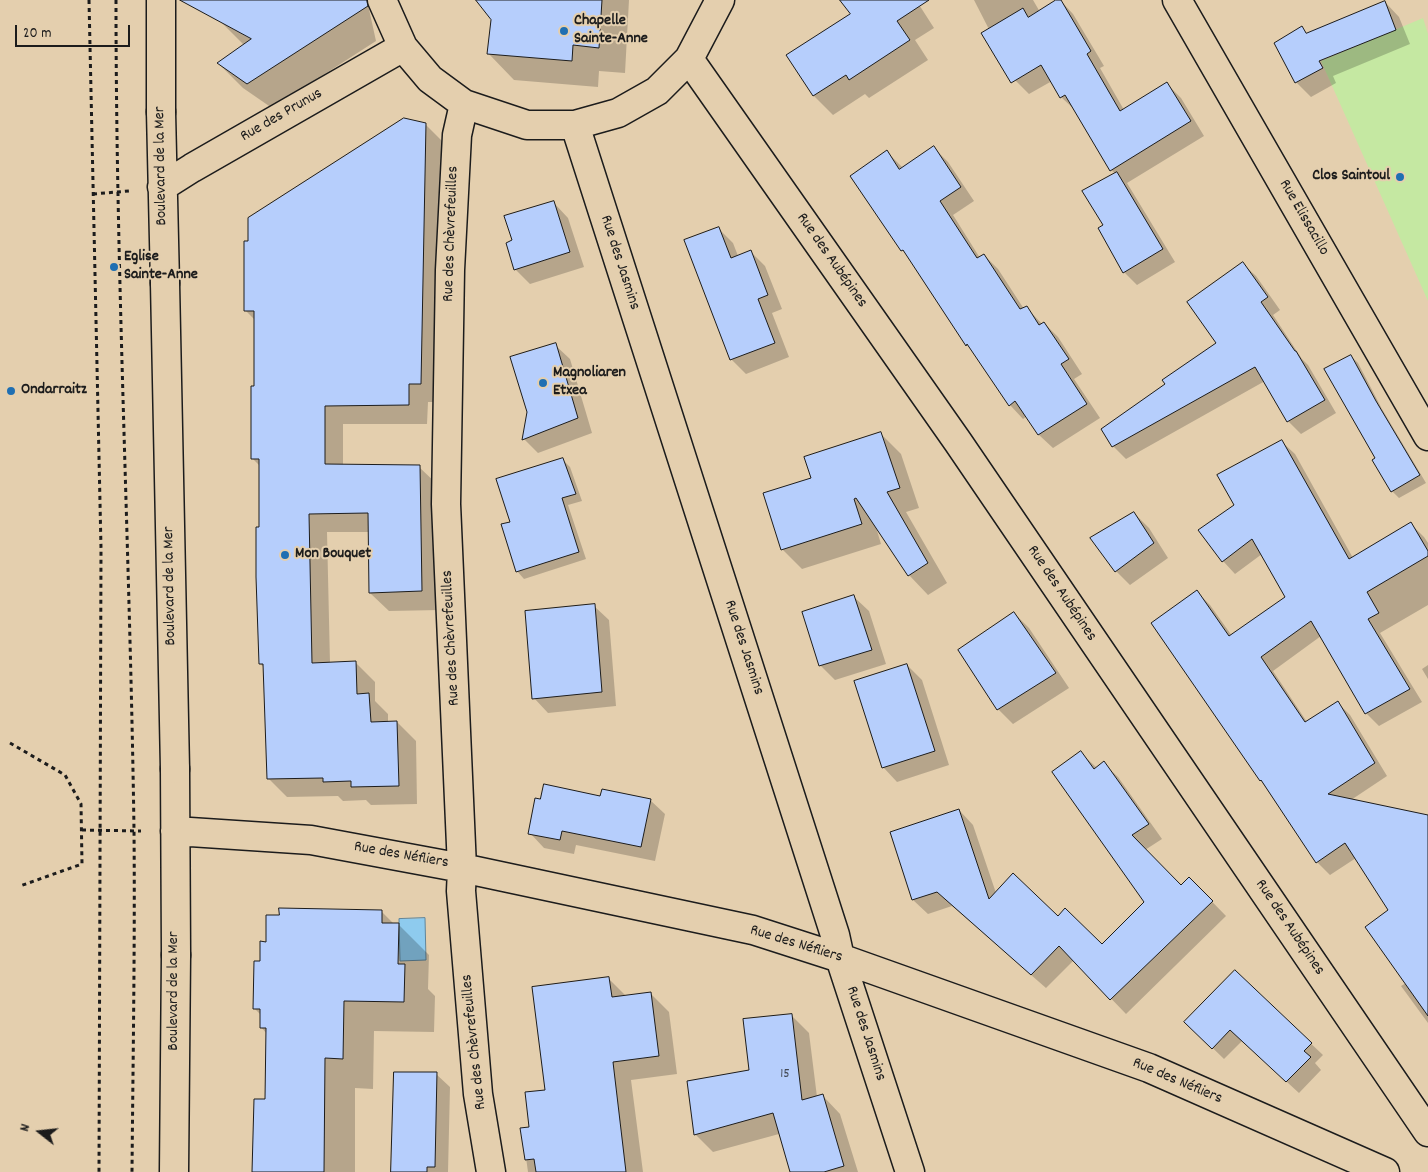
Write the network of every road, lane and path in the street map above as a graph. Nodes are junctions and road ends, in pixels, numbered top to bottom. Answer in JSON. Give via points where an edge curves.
{"nodes":[{"id":1,"x":89,"y":0,"type":"edge"},
{"id":2,"x":116,"y":0,"type":"edge"},
{"id":3,"x":161,"y":0,"type":"edge"},
{"id":4,"x":382,"y":0,"type":"edge"},
{"id":5,"x":720,"y":0,"type":"edge"},
{"id":6,"x":1177,"y":0,"type":"edge"},
{"id":7,"x":403,"y":47,"type":"junction"},
{"id":8,"x":689,"y":60,"type":"junction"},
{"id":9,"x":464,"y":104,"type":"junction"},
{"id":10,"x":575,"y":125,"type":"junction"},
{"id":11,"x":162,"y":188,"type":"junction"},
{"id":12,"x":117,"y":193,"type":"junction"},
{"id":13,"x":93,"y":194,"type":"junction"},
{"id":14,"x":1428,"y":436,"type":"edge"},
{"id":15,"x":10,"y":743,"type":"dead end"},
{"id":16,"x":82,"y":830,"type":"junction"},
{"id":17,"x":101,"y":830,"type":"junction"},
{"id":18,"x":134,"y":831,"type":"junction"},
{"id":19,"x":175,"y":831,"type":"junction"},
{"id":20,"x":462,"y":868,"type":"junction"},
{"id":21,"x":20,"y":886,"type":"dead end"},
{"id":22,"x":840,"y":958,"type":"junction"},
{"id":23,"x":1428,"y":1132,"type":"edge"},
{"id":24,"x":99,"y":1172,"type":"edge"},
{"id":25,"x":132,"y":1172,"type":"edge"},
{"id":26,"x":174,"y":1172,"type":"edge"},
{"id":27,"x":491,"y":1172,"type":"edge"},
{"id":28,"x":910,"y":1172,"type":"edge"},
{"id":29,"x":1385,"y":1172,"type":"edge"}],
"edges":[{"from":1,"to":13,"type":"path"},
{"from":2,"to":12,"type":"path"},
{"from":3,"to":11,"type":"street","name":"Boulevard de la Mer"},
{"from":4,"to":7,"type":"street"},
{"from":5,"to":8,"type":"street"},
{"from":6,"to":14,"type":"street","name":"Rue Elissacillo"},
{"from":7,"to":9,"type":"street","via":[[430,79]]},
{"from":7,"to":11,"type":"street","name":"Rue des Prunus"},
{"from":8,"to":10,"type":"street","via":[[657,91],[618,113]]},
{"from":8,"to":23,"type":"street","name":"Rue des Aubépines","via":[[958,442]]},
{"from":9,"to":10,"type":"street","via":[[526,125]]},
{"from":9,"to":20,"type":"street","name":"Rue des Chèvrefeuilles","via":[[457,135],[450,270],[446,504]]},
{"from":10,"to":22,"type":"street","name":"Rue des Jasmins"},
{"from":11,"to":19,"type":"street","name":"Boulevard de la Mer"},
{"from":12,"to":13,"type":"path"},
{"from":12,"to":18,"type":"path"},
{"from":13,"to":17,"type":"path","via":[[101,548]]},
{"from":15,"to":16,"type":"path","via":[[65,775],[81,804]]},
{"from":16,"to":17,"type":"path"},
{"from":16,"to":21,"type":"path","via":[[82,864]]},
{"from":17,"to":18,"type":"path"},
{"from":17,"to":24,"type":"path"},
{"from":18,"to":25,"type":"path"},
{"from":19,"to":20,"type":"street","name":"Rue des Néfliers","via":[[311,840]]},
{"from":19,"to":26,"type":"street","name":"Boulevard de la Mer"},
{"from":20,"to":22,"type":"street","name":"Rue des Néfliers","via":[[753,930]]},
{"from":20,"to":27,"type":"street","name":"Rue des Chèvrefeuilles","via":[[461,891],[478,1094]]},
{"from":22,"to":28,"type":"street","name":"Rue des Jasmins"},
{"from":22,"to":29,"type":"street","name":"Rue des Néfliers","via":[[1149,1068]]}]}
